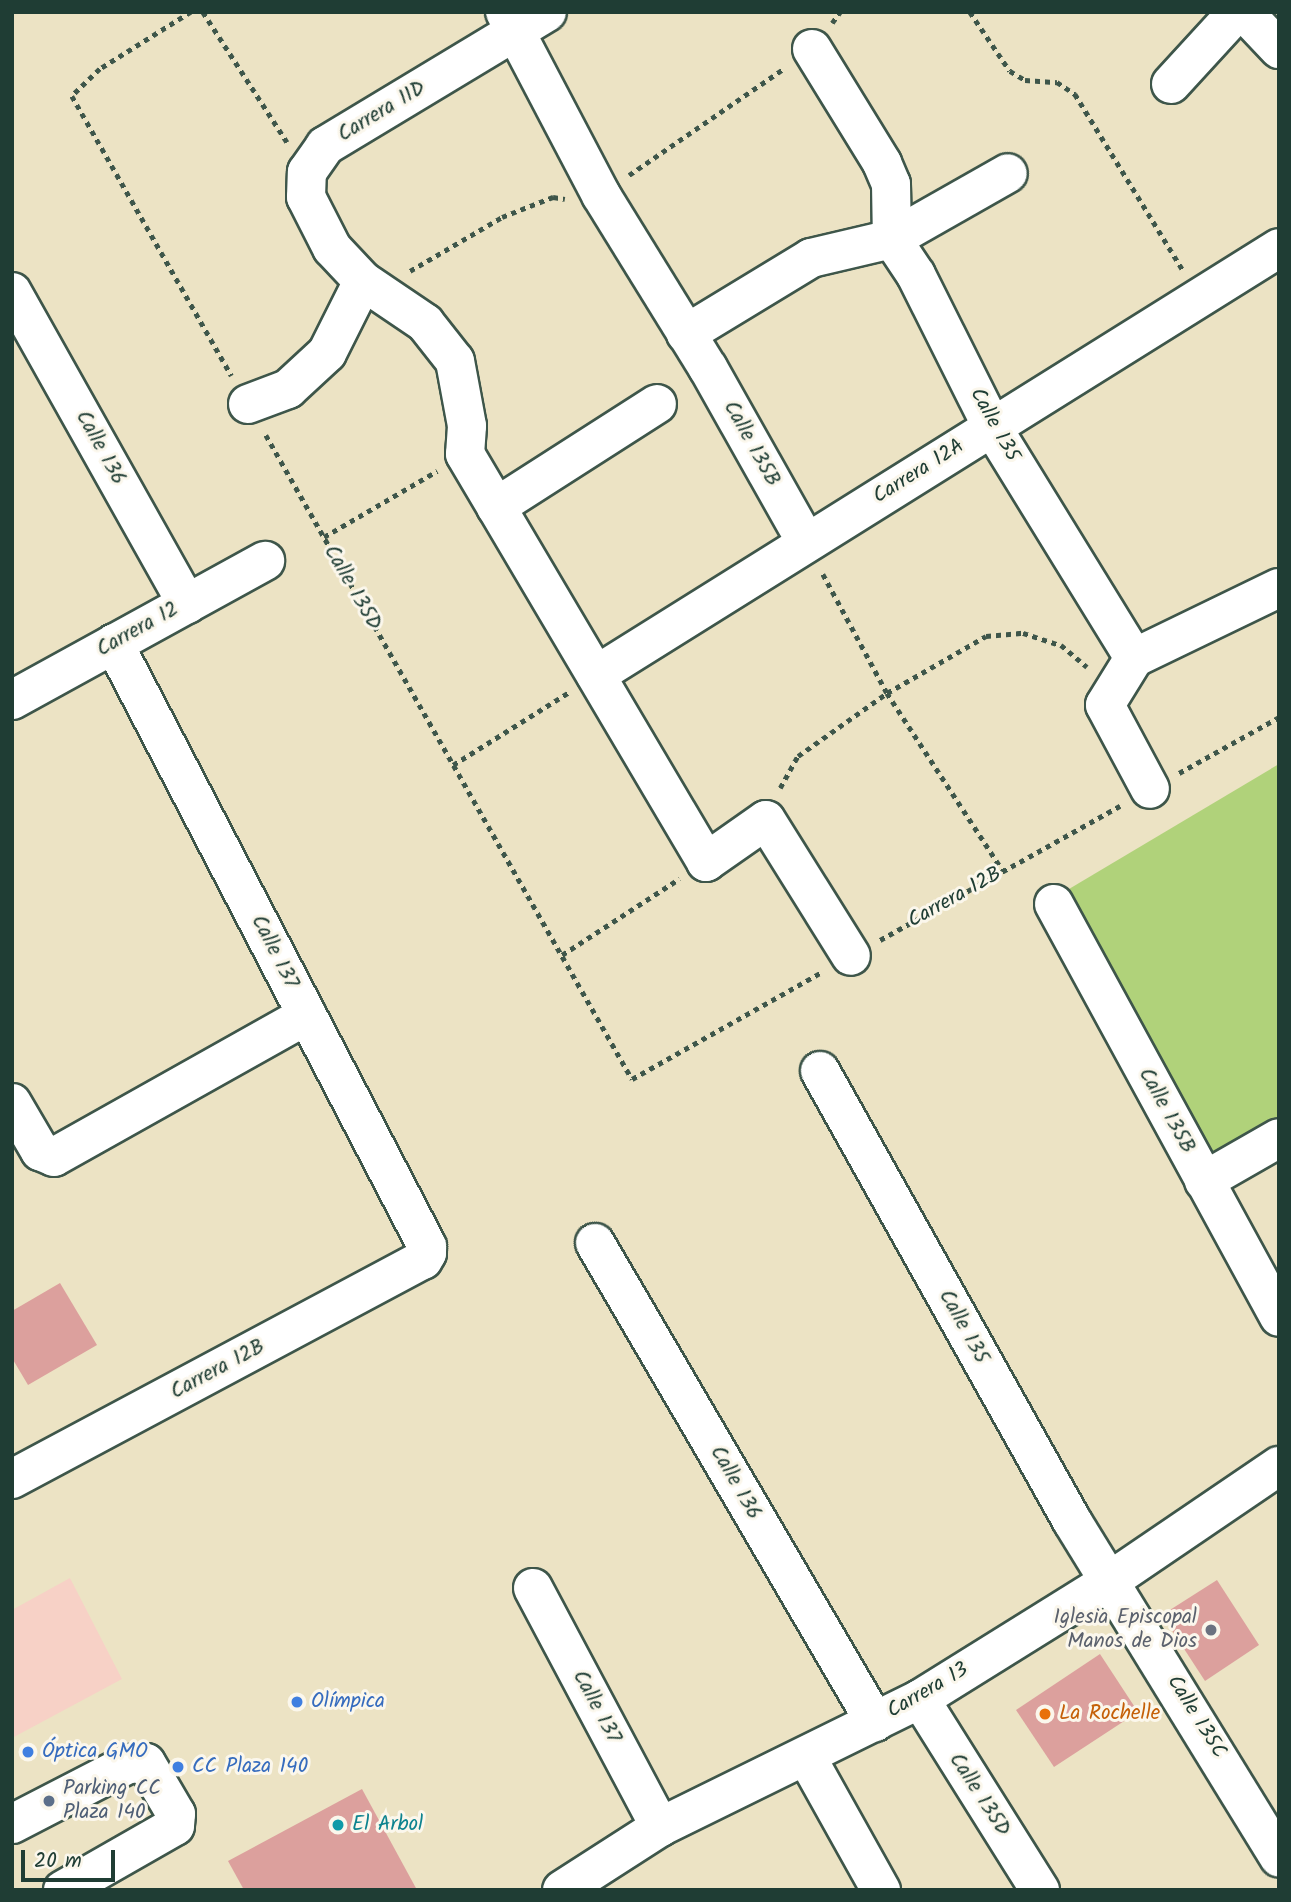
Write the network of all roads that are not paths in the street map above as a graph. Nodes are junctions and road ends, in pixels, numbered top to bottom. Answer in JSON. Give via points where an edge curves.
{"nodes":[{"id":1,"x":1237,"y":12,"type":"edge"},
{"id":2,"x":1244,"y":12,"type":"edge"},
{"id":3,"x":523,"y":19,"type":"edge"},
{"id":4,"x":812,"y":49,"type":"road end"},
{"id":5,"x":1279,"y":50,"type":"edge"},
{"id":6,"x":1171,"y":84,"type":"dead end"},
{"id":7,"x":1008,"y":173,"type":"dead end"},
{"id":8,"x":892,"y":239,"type":"junction"},
{"id":9,"x":1279,"y":248,"type":"edge"},
{"id":10,"x":363,"y":281,"type":"junction"},
{"id":11,"x":12,"y":292,"type":"edge"},
{"id":12,"x":686,"y":334,"type":"junction"},
{"id":13,"x":248,"y":404,"type":"road end"},
{"id":14,"x":657,"y":404,"type":"dead end"},
{"id":15,"x":992,"y":427,"type":"junction"},
{"id":16,"x":496,"y":507,"type":"junction"},
{"id":17,"x":806,"y":542,"type":"junction"},
{"id":18,"x":264,"y":561,"type":"dead end"},
{"id":19,"x":1279,"y":588,"type":"edge"},
{"id":20,"x":187,"y":604,"type":"junction"},
{"id":21,"x":114,"y":644,"type":"junction"},
{"id":22,"x":1134,"y":658,"type":"junction"},
{"id":23,"x":596,"y":675,"type":"junction"},
{"id":24,"x":12,"y":700,"type":"edge"},
{"id":25,"x":1150,"y":789,"type":"road end"},
{"id":26,"x":1054,"y":904,"type":"dead end"},
{"id":27,"x":851,"y":956,"type":"road end"},
{"id":28,"x":307,"y":1015,"type":"junction"},
{"id":29,"x":820,"y":1071,"type":"dead end"},
{"id":30,"x":12,"y":1103,"type":"edge"},
{"id":31,"x":1279,"y":1138,"type":"edge"},
{"id":32,"x":1204,"y":1181,"type":"junction"},
{"id":33,"x":595,"y":1243,"type":"dead end"},
{"id":34,"x":423,"y":1260,"type":"joint"},
{"id":35,"x":1279,"y":1317,"type":"edge"},
{"id":36,"x":1279,"y":1466,"type":"edge"},
{"id":37,"x":12,"y":1479,"type":"edge"},
{"id":38,"x":1111,"y":1580,"type":"junction"},
{"id":39,"x":533,"y":1588,"type":"dead end"},
{"id":40,"x":920,"y":1699,"type":"junction"},
{"id":41,"x":875,"y":1722,"type":"junction"},
{"id":42,"x":806,"y":1756,"type":"junction"},
{"id":43,"x":12,"y":1825,"type":"edge"},
{"id":44,"x":660,"y":1827,"type":"junction"},
{"id":45,"x":1279,"y":1857,"type":"edge"},
{"id":46,"x":63,"y":1890,"type":"edge"},
{"id":47,"x":562,"y":1890,"type":"edge"},
{"id":48,"x":881,"y":1890,"type":"edge"},
{"id":49,"x":1040,"y":1890,"type":"edge"}],
"edges":[{"from":1,"to":6,"type":"street"},
{"from":2,"to":5,"type":"street"},
{"from":3,"to":10,"type":"street","name":"Carrera 11D","via":[[326,146],[307,172],[306,197],[332,248]]},
{"from":3,"to":12,"type":"street","name":"Calle 135B","via":[[601,195]]},
{"from":4,"to":8,"type":"street","via":[[891,184]]},
{"from":7,"to":8,"type":"street"},
{"from":8,"to":12,"type":"street","via":[[811,258]]},
{"from":8,"to":15,"type":"street","name":"Calle 135","via":[[916,275]]},
{"from":9,"to":15,"type":"street","name":"Carrera 12A"},
{"from":10,"to":13,"type":"street","via":[[327,353],[288,390]]},
{"from":10,"to":16,"type":"street","via":[[425,323],[455,361],[467,426],[464,454]]},
{"from":11,"to":20,"type":"street","name":"Calle 136"},
{"from":12,"to":17,"type":"street","name":"Calle 135B"},
{"from":14,"to":16,"type":"street"},
{"from":15,"to":17,"type":"street","name":"Carrera 12A"},
{"from":15,"to":22,"type":"street","name":"Calle 135"},
{"from":16,"to":23,"type":"street"},
{"from":17,"to":23,"type":"street","name":"Carrera 12A"},
{"from":18,"to":20,"type":"street","name":"Carrera 12"},
{"from":19,"to":22,"type":"street"},
{"from":20,"to":21,"type":"street","name":"Carrera 12"},
{"from":21,"to":24,"type":"street","name":"Carrera 12"},
{"from":21,"to":28,"type":"street","name":"Calle 137"},
{"from":22,"to":25,"type":"street","via":[[1106,698],[1107,712]]},
{"from":23,"to":27,"type":"street","via":[[706,862],[766,820]]},
{"from":26,"to":32,"type":"street","name":"Calle 135B"},
{"from":28,"to":30,"type":"street","via":[[54,1157],[40,1151]]},
{"from":28,"to":34,"type":"street","name":"Calle 137","via":[[427,1246]]},
{"from":29,"to":38,"type":"street","name":"Calle 135","via":[[1072,1521]]},
{"from":31,"to":32,"type":"street"},
{"from":32,"to":35,"type":"street","name":"Calle 135B"},
{"from":33,"to":41,"type":"street","name":"Calle 136"},
{"from":34,"to":37,"type":"street","name":"Carrera 12B"},
{"from":36,"to":38,"type":"street","name":"Carrera 13"},
{"from":38,"to":40,"type":"street","name":"Carrera 13"},
{"from":38,"to":45,"type":"street","name":"Calle 135C"},
{"from":39,"to":44,"type":"street","name":"Calle 137"},
{"from":40,"to":41,"type":"street","name":"Carrera 13"},
{"from":40,"to":49,"type":"street","name":"Calle 135D"},
{"from":41,"to":42,"type":"street","name":"Carrera 13"},
{"from":42,"to":44,"type":"street","name":"Carrera 13"},
{"from":42,"to":48,"type":"street"},
{"from":43,"to":46,"type":"street","via":[[128,1764],[146,1763],[176,1814],[175,1826]]},
{"from":44,"to":47,"type":"street","name":"Carrera 13"}]}
